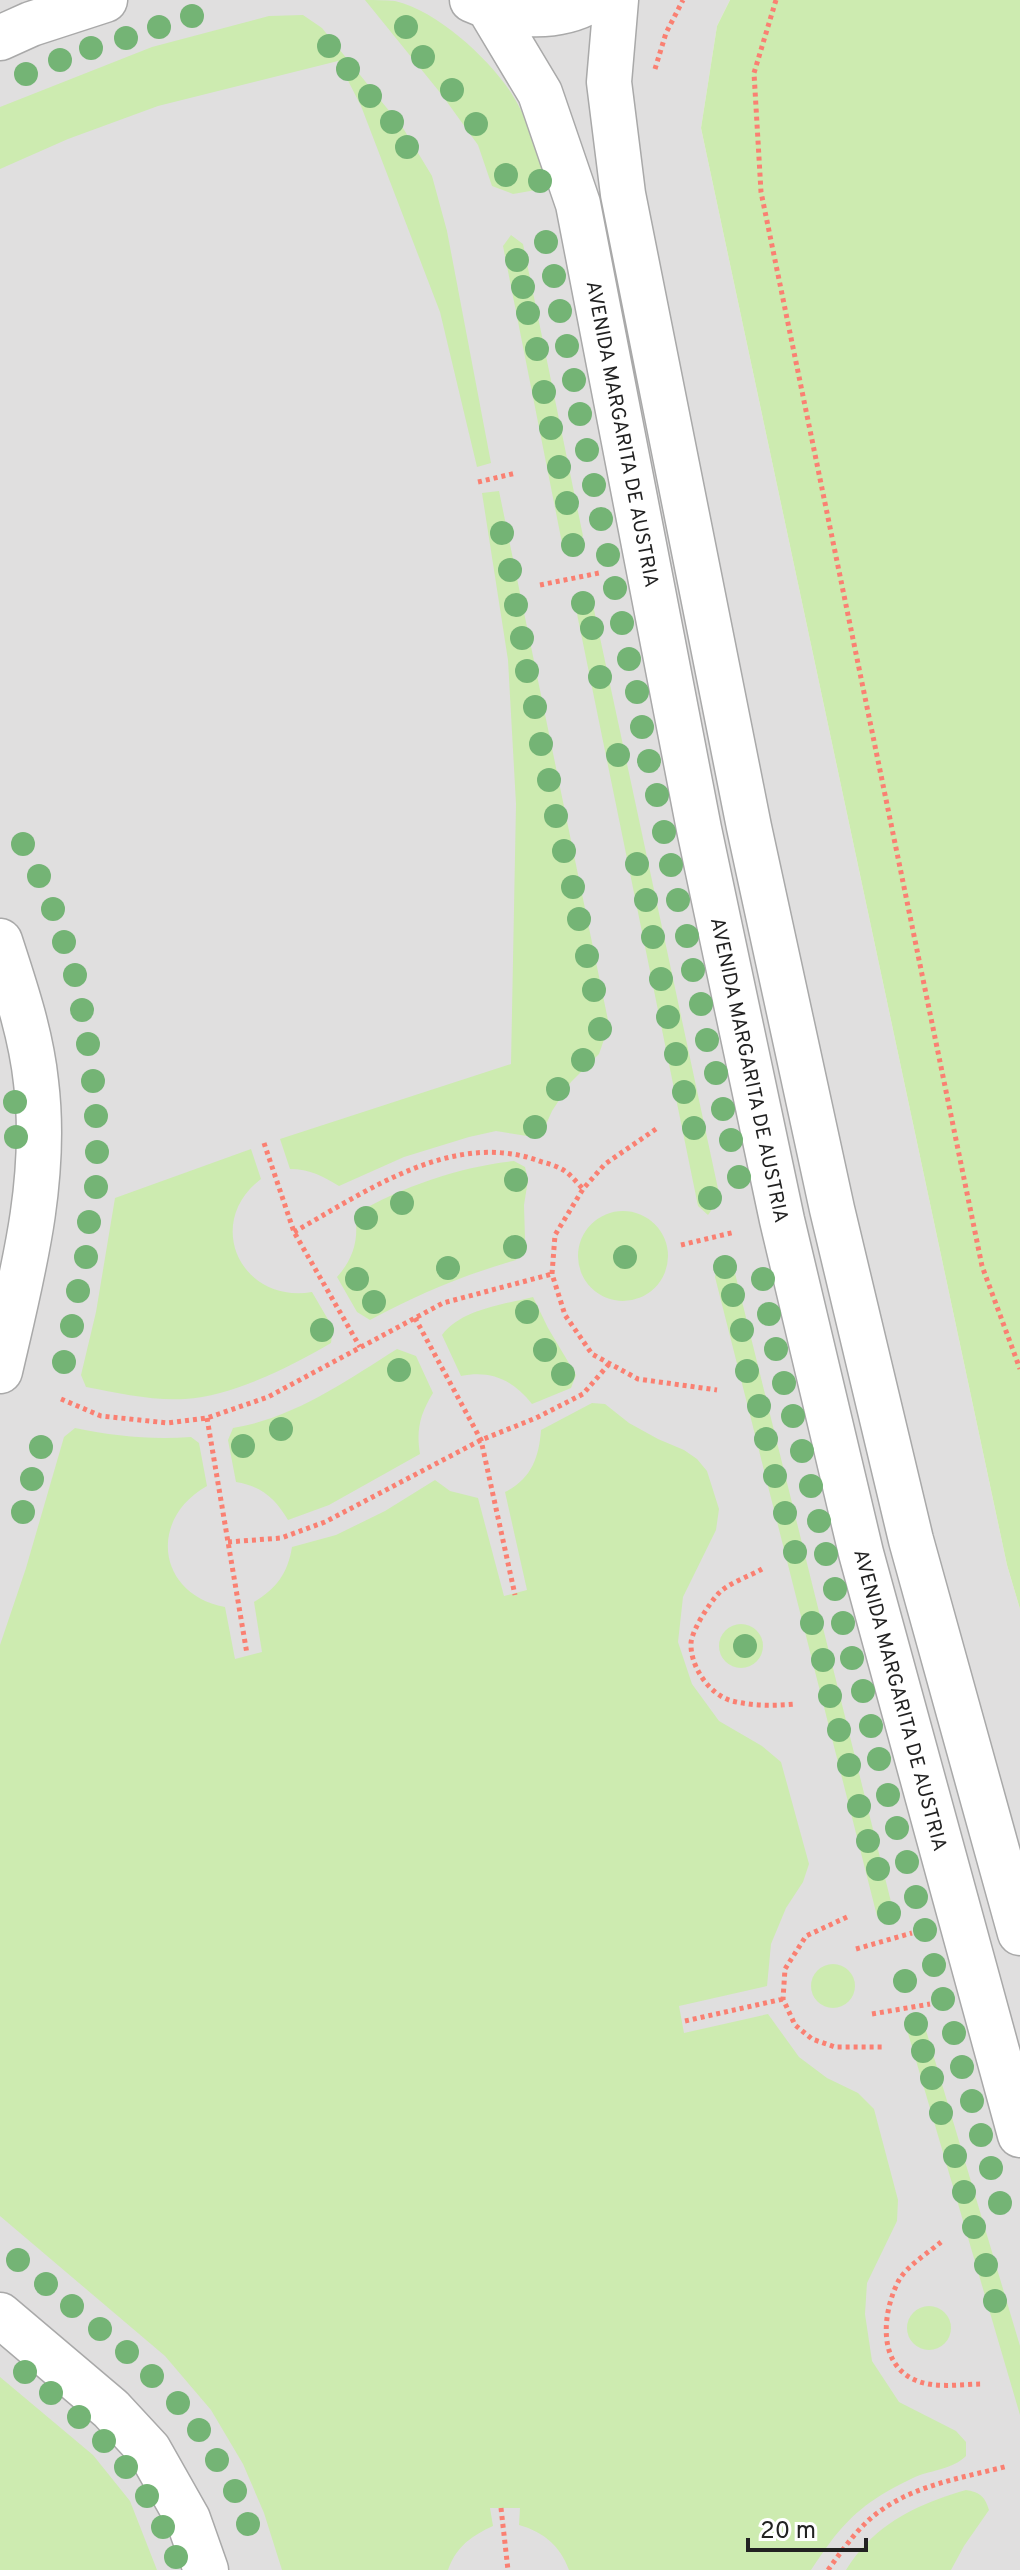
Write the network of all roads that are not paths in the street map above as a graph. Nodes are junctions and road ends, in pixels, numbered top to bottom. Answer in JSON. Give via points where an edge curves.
{"nodes":[{"id":1,"x":105,"y":0,"type":"edge"},
{"id":2,"x":592,"y":0,"type":"edge"},
{"id":3,"x":616,"y":0,"type":"edge"},
{"id":4,"x":481,"y":4,"type":"edge"},
{"id":5,"x":0,"y":38,"type":"edge"},
{"id":6,"x":0,"y":941,"type":"edge"},
{"id":7,"x":0,"y":1371,"type":"edge"},
{"id":8,"x":1020,"y":1933,"type":"edge"},
{"id":9,"x":1020,"y":2135,"type":"edge"},
{"id":10,"x":0,"y":2315,"type":"edge"},
{"id":11,"x":206,"y":2570,"type":"edge"}],
"edges":[{"from":1,"to":5,"type":"street"},
{"from":2,"to":4,"type":"street","via":[[578,8],[534,15]]},
{"from":3,"to":8,"type":"street","via":[[609,82],[623,194],[749,827],[911,1540]]},
{"from":4,"to":9,"type":"street","name":"AVENIDA MARGARITA DE AUSTRIA","via":[[540,93],[578,204],[699,829],[782,1220],[861,1553]]},
{"from":6,"to":7,"type":"street","via":[[25,1019],[37,1083],[38,1141],[25,1263]]},
{"from":10,"to":11,"type":"street","via":[[111,2409],[149,2450],[188,2519]]}]}
